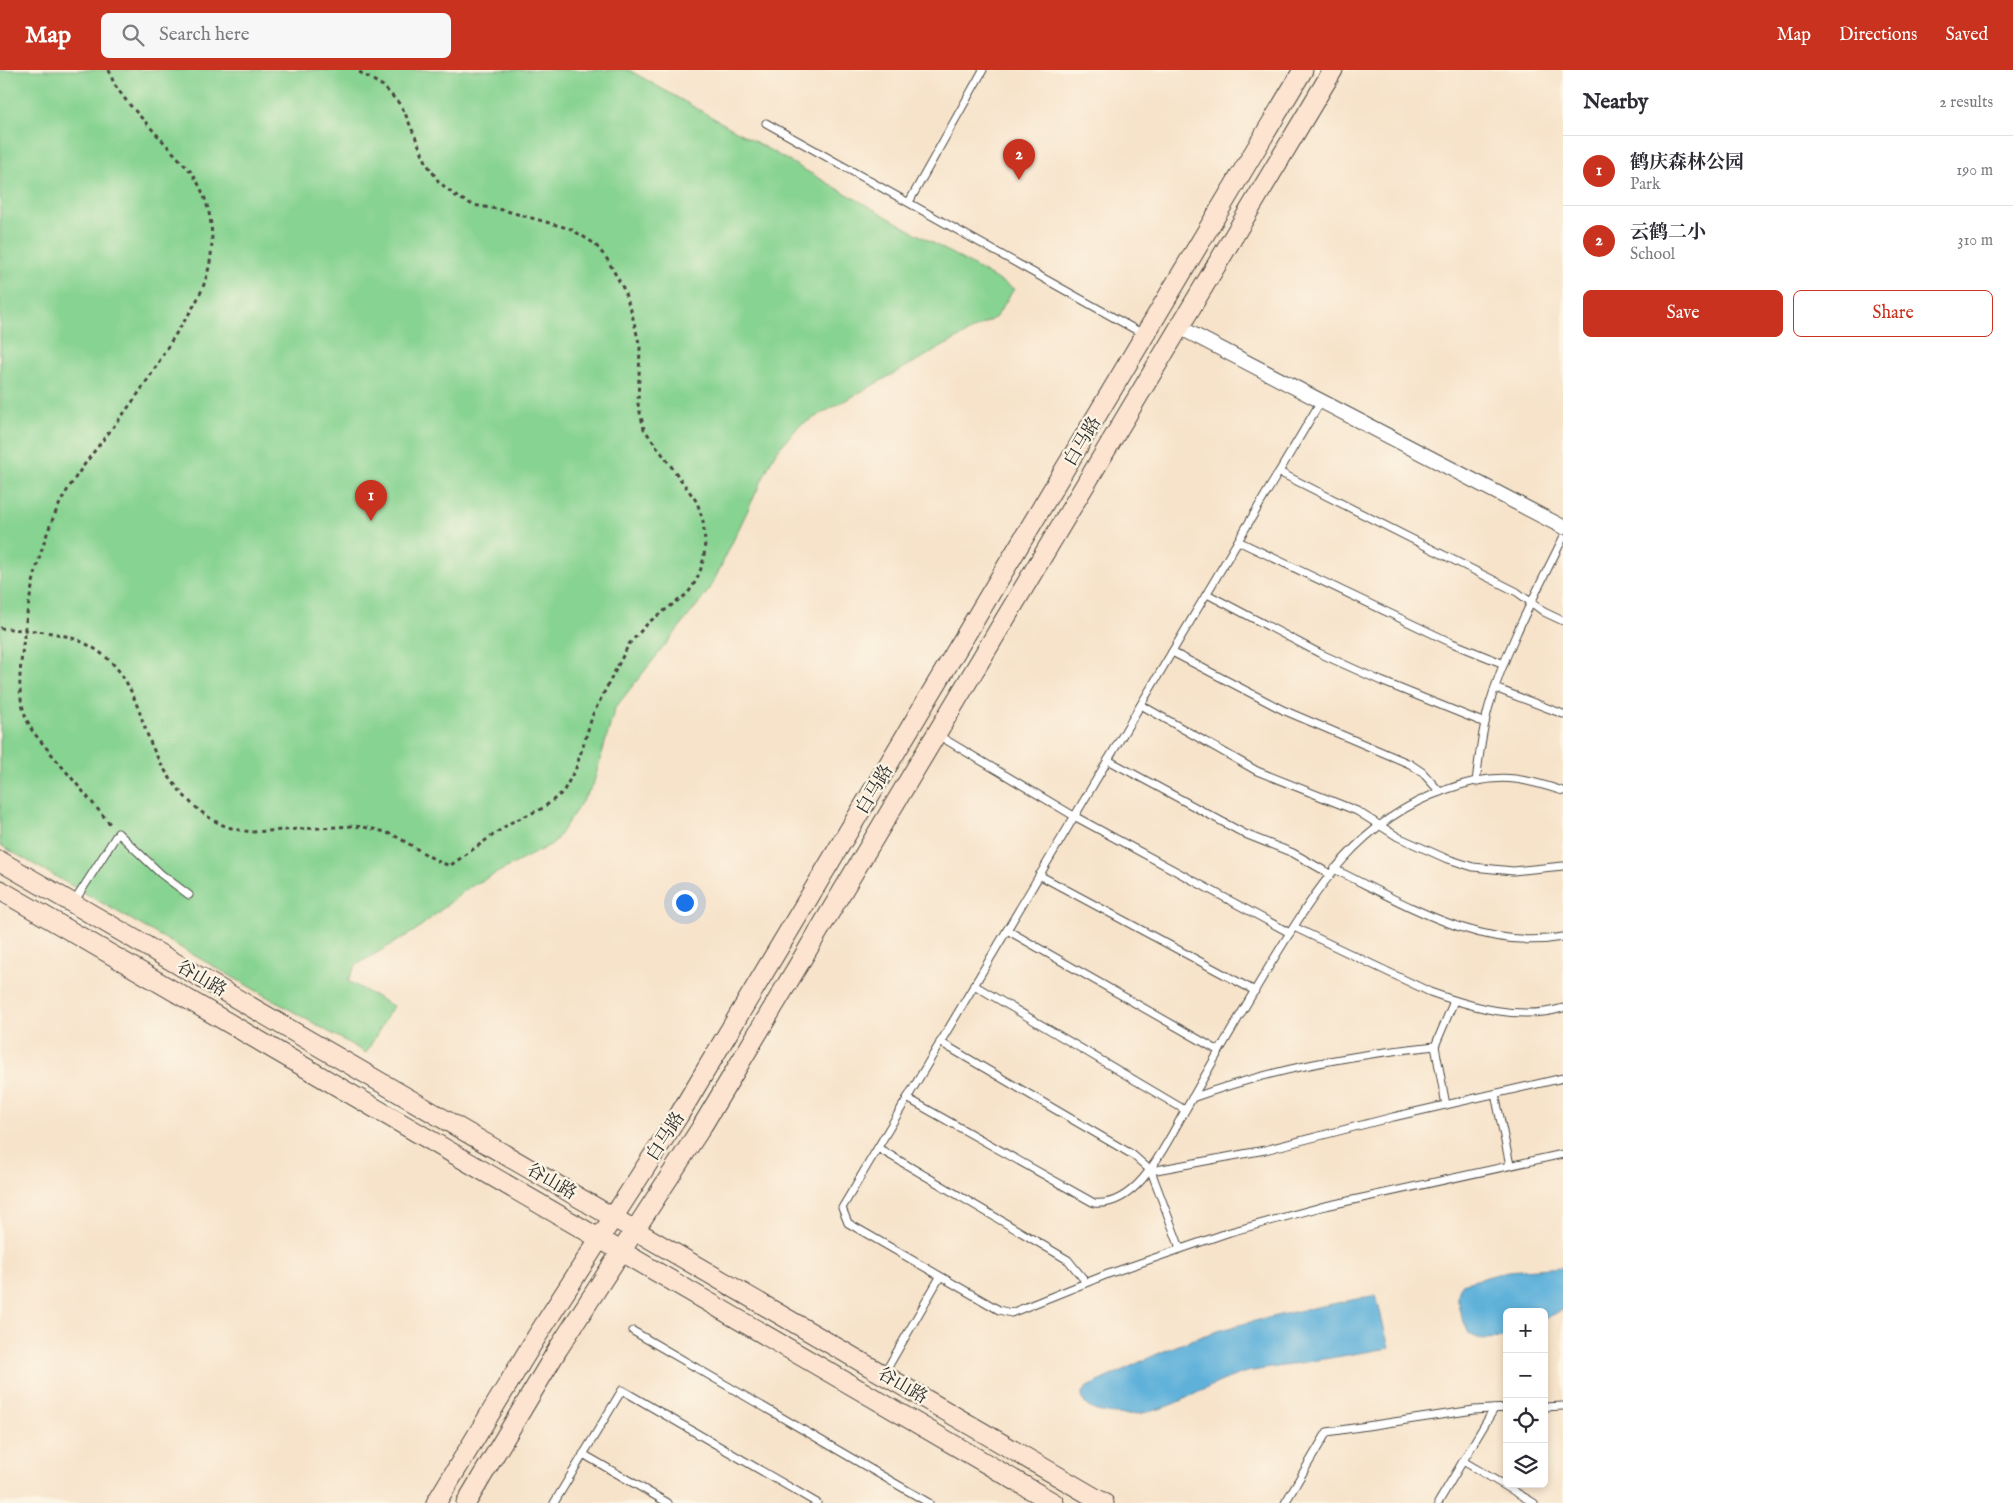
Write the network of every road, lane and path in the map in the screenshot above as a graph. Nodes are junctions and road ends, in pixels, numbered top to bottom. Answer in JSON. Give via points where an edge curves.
{"nodes":[{"id":1,"x":110,"y":70,"type":"edge"},
{"id":2,"x":356,"y":70,"type":"edge"},
{"id":3,"x":983,"y":70,"type":"edge"},
{"id":4,"x":1304,"y":70,"type":"edge"},
{"id":5,"x":1333,"y":70,"type":"edge"},
{"id":6,"x":766,"y":123,"type":"dead end"},
{"id":7,"x":909,"y":202,"type":"junction"},
{"id":8,"x":1179,"y":327,"type":"junction"},
{"id":9,"x":1145,"y":335,"type":"junction"},
{"id":10,"x":1321,"y":401,"type":"junction"},
{"id":11,"x":1279,"y":472,"type":"junction"},
{"id":12,"x":1563,"y":527,"type":"edge"},
{"id":13,"x":1563,"y":538,"type":"edge"},
{"id":14,"x":1238,"y":542,"type":"junction"},
{"id":15,"x":1206,"y":594,"type":"junction"},
{"id":16,"x":1531,"y":602,"type":"junction"},
{"id":17,"x":1563,"y":621,"type":"edge"},
{"id":18,"x":0,"y":628,"type":"edge"},
{"id":19,"x":24,"y":631,"type":"junction"},
{"id":20,"x":1172,"y":652,"type":"junction"},
{"id":21,"x":1504,"y":664,"type":"junction"},
{"id":22,"x":1495,"y":688,"type":"junction"},
{"id":23,"x":1141,"y":705,"type":"junction"},
{"id":24,"x":1563,"y":714,"type":"edge"},
{"id":25,"x":1485,"y":723,"type":"junction"},
{"id":26,"x":936,"y":734,"type":"junction"},
{"id":27,"x":1108,"y":760,"type":"junction"},
{"id":28,"x":1476,"y":782,"type":"junction"},
{"id":29,"x":1563,"y":791,"type":"edge"},
{"id":30,"x":1440,"y":792,"type":"junction"},
{"id":31,"x":1074,"y":816,"type":"junction"},
{"id":32,"x":1379,"y":826,"type":"junction"},
{"id":33,"x":118,"y":833,"type":"junction"},
{"id":34,"x":0,"y":861,"type":"edge"},
{"id":35,"x":1563,"y":866,"type":"edge"},
{"id":36,"x":1332,"y":872,"type":"junction"},
{"id":37,"x":1039,"y":875,"type":"junction"},
{"id":38,"x":0,"y":890,"type":"edge"},
{"id":39,"x":189,"y":895,"type":"dead end"},
{"id":40,"x":73,"y":903,"type":"junction"},
{"id":41,"x":1007,"y":930,"type":"junction"},
{"id":42,"x":1292,"y":930,"type":"junction"},
{"id":43,"x":1563,"y":937,"type":"edge"},
{"id":44,"x":974,"y":985,"type":"junction"},
{"id":45,"x":1255,"y":991,"type":"junction"},
{"id":46,"x":1454,"y":1000,"type":"junction"},
{"id":47,"x":1563,"y":1008,"type":"edge"},
{"id":48,"x":940,"y":1042,"type":"junction"},
{"id":49,"x":1435,"y":1046,"type":"junction"},
{"id":50,"x":1220,"y":1051,"type":"junction"},
{"id":51,"x":1563,"y":1078,"type":"edge"},
{"id":52,"x":1495,"y":1094,"type":"junction"},
{"id":53,"x":907,"y":1098,"type":"junction"},
{"id":54,"x":1192,"y":1098,"type":"junction"},
{"id":55,"x":1446,"y":1105,"type":"junction"},
{"id":56,"x":1185,"y":1110,"type":"junction"},
{"id":57,"x":878,"y":1148,"type":"junction"},
{"id":58,"x":1563,"y":1154,"type":"edge"},
{"id":59,"x":1510,"y":1165,"type":"junction"},
{"id":60,"x":1151,"y":1171,"type":"junction"},
{"id":61,"x":613,"y":1217,"type":"junction"},
{"id":62,"x":635,"y":1230,"type":"junction"},
{"id":63,"x":600,"y":1238,"type":"junction"},
{"id":64,"x":1180,"y":1248,"type":"junction"},
{"id":65,"x":621,"y":1251,"type":"junction"},
{"id":66,"x":940,"y":1277,"type":"junction"},
{"id":67,"x":1086,"y":1282,"type":"junction"},
{"id":68,"x":633,"y":1331,"type":"dead end"},
{"id":69,"x":884,"y":1374,"type":"junction"},
{"id":70,"x":1548,"y":1406,"type":"edge"},
{"id":71,"x":1563,"y":1406,"type":"edge"},
{"id":72,"x":1503,"y":1408,"type":"edge"},
{"id":73,"x":1494,"y":1409,"type":"junction"},
{"id":74,"x":583,"y":1454,"type":"junction"},
{"id":75,"x":1463,"y":1461,"type":"junction"},
{"id":76,"x":436,"y":1503,"type":"edge"},
{"id":77,"x":466,"y":1503,"type":"edge"},
{"id":78,"x":554,"y":1503,"type":"edge"},
{"id":79,"x":668,"y":1503,"type":"edge"},
{"id":80,"x":817,"y":1503,"type":"edge"},
{"id":81,"x":929,"y":1503,"type":"edge"},
{"id":82,"x":1054,"y":1503,"type":"edge"},
{"id":83,"x":1104,"y":1503,"type":"edge"},
{"id":84,"x":1285,"y":1503,"type":"edge"},
{"id":85,"x":1438,"y":1503,"type":"edge"},
{"id":86,"x":1534,"y":1503,"type":"edge"}],
"edges":[{"from":1,"to":19,"type":"path","via":[[124,99],[199,184],[210,210],[211,253],[199,295],[146,382],[69,486],[32,582]]},
{"from":2,"to":19,"type":"path","via":[[383,86],[398,102],[427,164],[457,197],[473,205],[571,229],[595,244],[608,258],[631,310],[640,347],[638,404],[644,429],[699,506],[705,541],[704,557],[693,586],[649,622],[629,644],[593,714],[576,768],[563,792],[548,806],[510,823],[451,866],[441,864],[395,836],[368,828],[352,826],[251,832],[215,821],[196,808],[165,770],[149,740],[133,694],[111,662],[81,641],[57,633]]},
{"from":3,"to":7,"type":"lane"},
{"from":4,"to":9,"type":"street","name":"白马路"},
{"from":5,"to":8,"type":"street","name":"白马路"},
{"from":6,"to":7,"type":"lane"},
{"from":7,"to":9,"type":"lane"},
{"from":8,"to":10,"type":"street"},
{"from":8,"to":26,"type":"street","name":"白马路"},
{"from":9,"to":61,"type":"street","name":"白马路","via":[[679,1115]]},
{"from":10,"to":11,"type":"lane"},
{"from":10,"to":12,"type":"street"},
{"from":11,"to":14,"type":"lane"},
{"from":11,"to":16,"type":"lane"},
{"from":13,"to":16,"type":"lane"},
{"from":14,"to":15,"type":"lane"},
{"from":14,"to":21,"type":"lane"},
{"from":15,"to":20,"type":"lane"},
{"from":15,"to":25,"type":"lane","via":[[1319,653]]},
{"from":16,"to":17,"type":"lane"},
{"from":16,"to":21,"type":"lane"},
{"from":18,"to":19,"type":"path"},
{"from":19,"to":33,"type":"path","via":[[18,684],[26,720]]},
{"from":20,"to":23,"type":"lane"},
{"from":20,"to":30,"type":"lane","via":[[1283,710],[1410,764]]},
{"from":21,"to":22,"type":"lane"},
{"from":22,"to":24,"type":"lane"},
{"from":22,"to":25,"type":"lane"},
{"from":23,"to":27,"type":"lane"},
{"from":23,"to":32,"type":"lane","via":[[1257,771],[1357,811]]},
{"from":25,"to":28,"type":"lane"},
{"from":26,"to":31,"type":"lane"},
{"from":26,"to":62,"type":"street","name":"白马路","via":[[701,1128]]},
{"from":27,"to":31,"type":"lane"},
{"from":27,"to":36,"type":"lane","via":[[1245,834]]},
{"from":28,"to":29,"type":"lane","via":[[1514,779]]},
{"from":28,"to":30,"type":"lane"},
{"from":30,"to":32,"type":"lane","via":[[1405,807]]},
{"from":31,"to":37,"type":"lane"},
{"from":31,"to":42,"type":"lane"},
{"from":32,"to":35,"type":"lane","via":[[1417,847],[1473,867],[1514,871]]},
{"from":32,"to":36,"type":"lane"},
{"from":33,"to":39,"type":"lane","via":[[161,874]]},
{"from":33,"to":40,"type":"lane"},
{"from":34,"to":40,"type":"street","name":"谷山路"},
{"from":36,"to":42,"type":"lane"},
{"from":36,"to":43,"type":"lane","via":[[1470,930],[1514,938]]},
{"from":37,"to":41,"type":"lane"},
{"from":37,"to":45,"type":"lane"},
{"from":38,"to":63,"type":"street","name":"谷山路"},
{"from":40,"to":61,"type":"street","name":"谷山路"},
{"from":41,"to":44,"type":"lane"},
{"from":41,"to":50,"type":"lane"},
{"from":42,"to":45,"type":"lane"},
{"from":42,"to":46,"type":"lane"},
{"from":44,"to":48,"type":"lane"},
{"from":44,"to":56,"type":"lane"},
{"from":45,"to":50,"type":"lane"},
{"from":46,"to":47,"type":"lane","via":[[1493,1010],[1523,1013]]},
{"from":46,"to":49,"type":"lane"},
{"from":48,"to":53,"type":"lane"},
{"from":48,"to":60,"type":"lane","via":[[1133,1155]]},
{"from":49,"to":54,"type":"lane","via":[[1295,1067]]},
{"from":49,"to":55,"type":"lane"},
{"from":50,"to":54,"type":"lane"},
{"from":51,"to":52,"type":"lane"},
{"from":52,"to":55,"type":"lane"},
{"from":52,"to":59,"type":"lane"},
{"from":53,"to":57,"type":"lane"},
{"from":53,"to":60,"type":"lane","via":[[1094,1203],[1115,1201]]},
{"from":54,"to":56,"type":"lane"},
{"from":55,"to":60,"type":"lane","via":[[1265,1150]]},
{"from":56,"to":60,"type":"lane"},
{"from":57,"to":66,"type":"lane","via":[[842,1208],[848,1223]]},
{"from":57,"to":67,"type":"lane","via":[[1068,1260]]},
{"from":58,"to":59,"type":"lane"},
{"from":59,"to":64,"type":"lane","via":[[1276,1218]]},
{"from":60,"to":64,"type":"lane"},
{"from":61,"to":62,"type":"street","name":"谷山路"},
{"from":61,"to":63,"type":"street","name":"白马路"},
{"from":62,"to":65,"type":"street","name":"白马路"},
{"from":62,"to":69,"type":"street","name":"谷山路"},
{"from":63,"to":65,"type":"street","name":"谷山路"},
{"from":63,"to":76,"type":"street","name":"白马路"},
{"from":64,"to":67,"type":"lane"},
{"from":65,"to":77,"type":"street","name":"白马路"},
{"from":65,"to":82,"type":"street","name":"谷山路"},
{"from":66,"to":67,"type":"lane","via":[[999,1310],[1011,1313]]},
{"from":66,"to":69,"type":"lane"},
{"from":68,"to":81,"type":"lane"},
{"from":69,"to":83,"type":"street","name":"谷山路"},
{"from":70,"to":71,"type":"lane"},
{"from":72,"to":73,"type":"lane"},
{"from":73,"to":75,"type":"lane"},
{"from":73,"to":84,"type":"lane","via":[[1327,1432]]},
{"from":74,"to":78,"type":"lane"},
{"from":74,"to":79,"type":"lane"},
{"from":74,"to":80,"type":"lane","via":[[622,1390]]},
{"from":75,"to":85,"type":"lane"},
{"from":75,"to":86,"type":"lane"}]}
